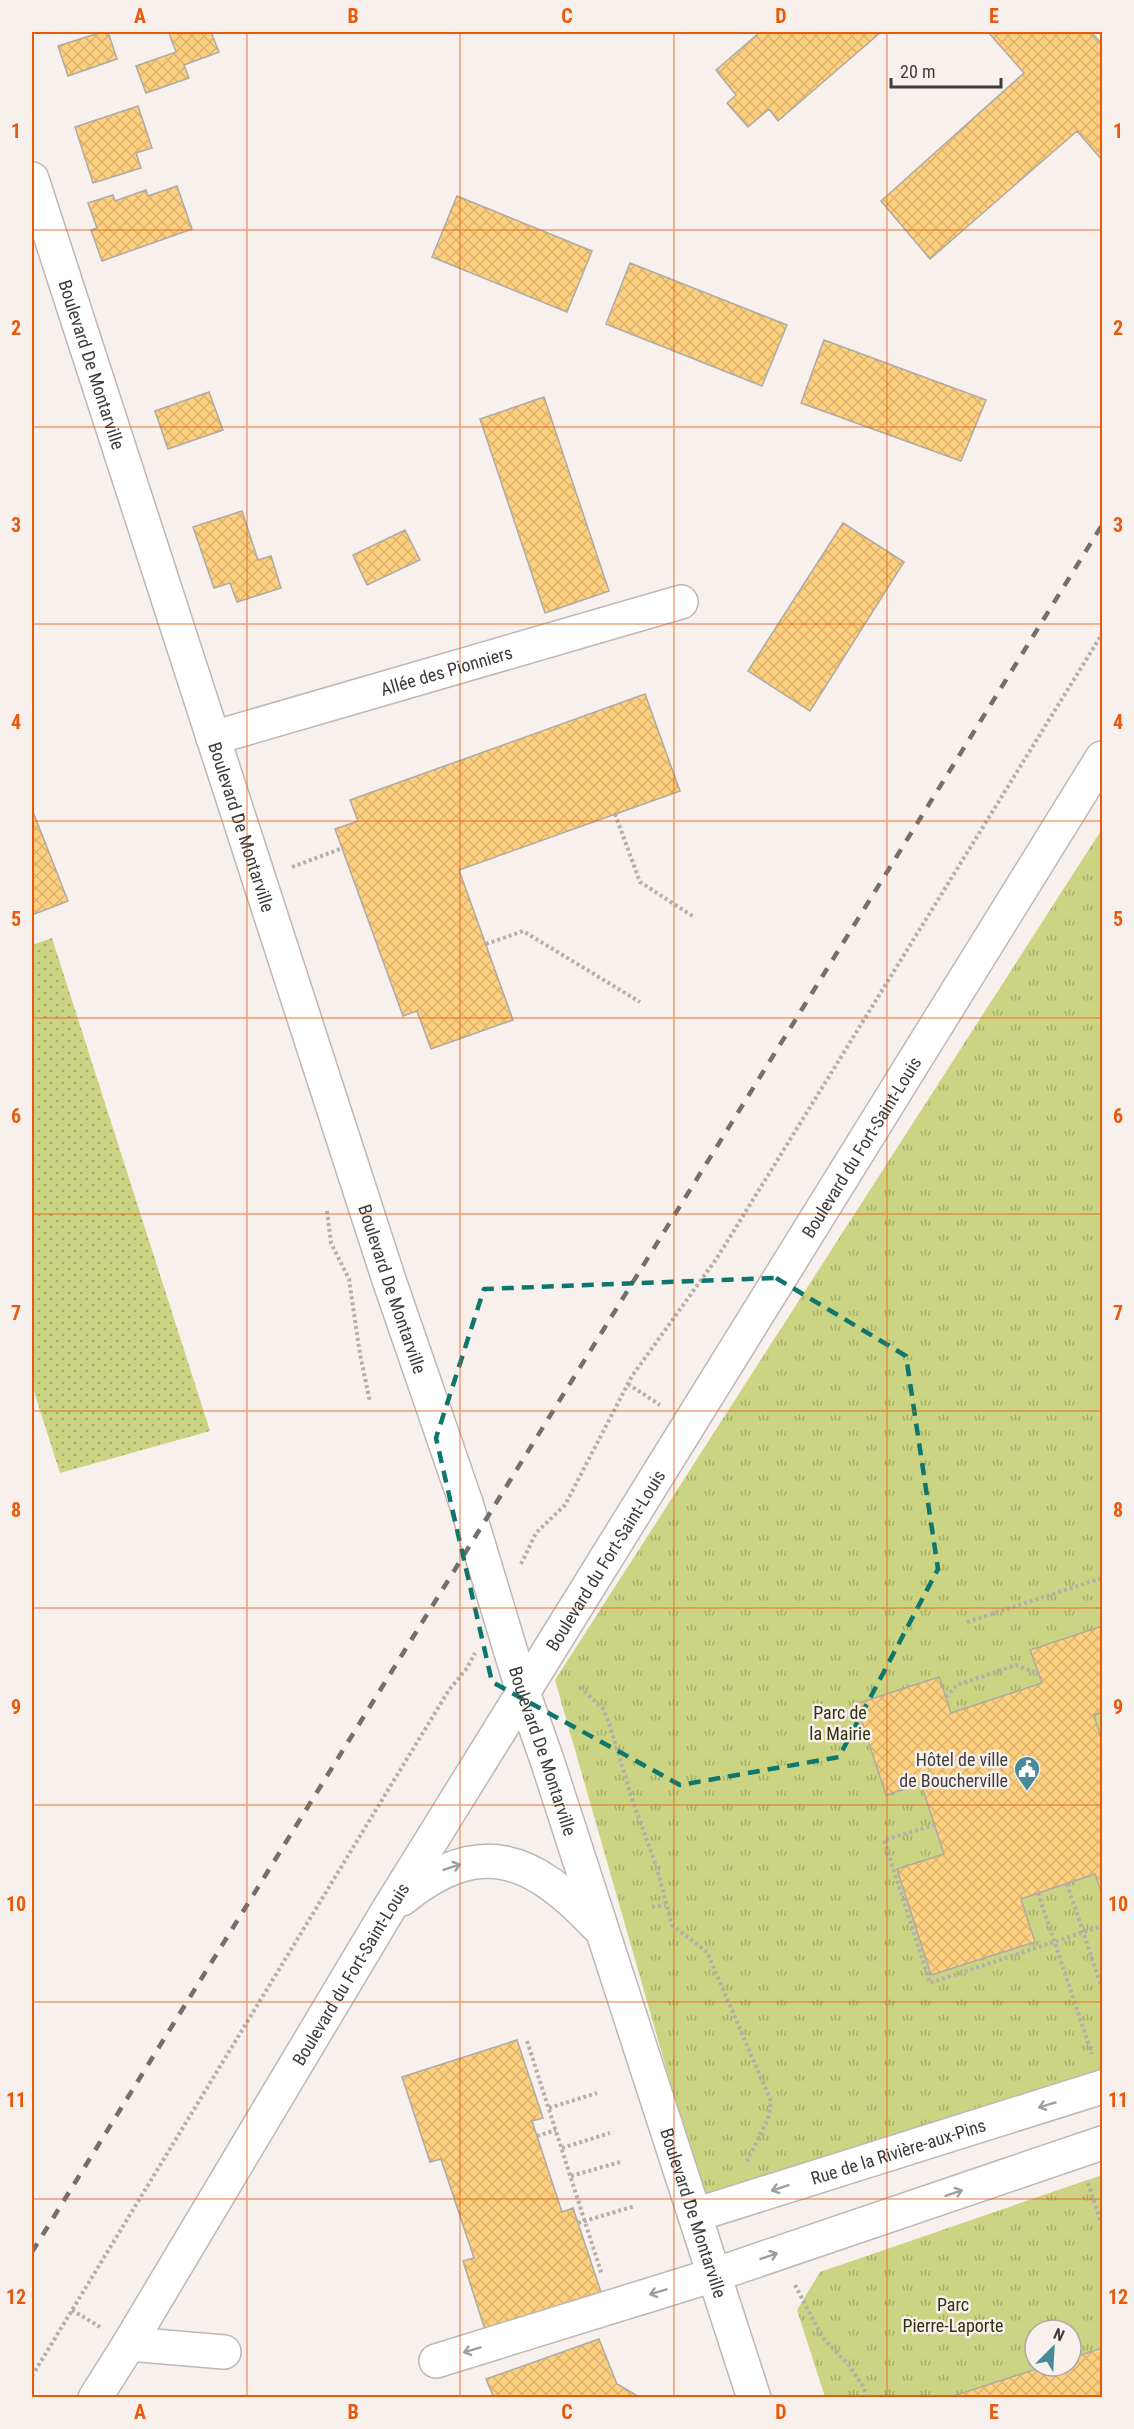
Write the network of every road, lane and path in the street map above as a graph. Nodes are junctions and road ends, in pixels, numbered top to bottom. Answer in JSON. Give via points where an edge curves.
{"nodes":[{"id":1,"x":32,"y":179,"type":"edge"},
{"id":2,"x":681,"y":602,"type":"dead end"},
{"id":3,"x":1102,"y":634,"type":"edge"},
{"id":4,"x":213,"y":738,"type":"junction"},
{"id":5,"x":1102,"y":758,"type":"edge"},
{"id":6,"x":615,"y":814,"type":"dead end"},
{"id":7,"x":343,"y":848,"type":"dead end"},
{"id":8,"x":285,"y":869,"type":"dead end"},
{"id":9,"x":694,"y":917,"type":"dead end"},
{"id":10,"x":486,"y":944,"type":"dead end"},
{"id":11,"x":640,"y":1002,"type":"dead end"},
{"id":12,"x":326,"y":1202,"type":"dead end"},
{"id":13,"x":370,"y":1402,"type":"dead end"},
{"id":14,"x":529,"y":1548,"type":"dead end"},
{"id":15,"x":1102,"y":1578,"type":"edge"},
{"id":16,"x":967,"y":1622,"type":"dead end"},
{"id":17,"x":467,"y":1668,"type":"dead end"},
{"id":18,"x":1039,"y":1674,"type":"dead end"},
{"id":19,"x":580,"y":1687,"type":"dead end"},
{"id":20,"x":523,"y":1692,"type":"junction"},
{"id":21,"x":946,"y":1697,"type":"dead end"},
{"id":22,"x":935,"y":1825,"type":"dead end"},
{"id":23,"x":1067,"y":1884,"type":"dead end"},
{"id":24,"x":1038,"y":1893,"type":"dead end"},
{"id":25,"x":666,"y":1905,"type":"junction"},
{"id":26,"x":652,"y":1908,"type":"dead end"},
{"id":27,"x":387,"y":1912,"type":"junction"},
{"id":28,"x":1102,"y":1926,"type":"edge"},
{"id":29,"x":602,"y":1931,"type":"junction"},
{"id":30,"x":1084,"y":1932,"type":"junction"},
{"id":31,"x":1054,"y":1942,"type":"junction"},
{"id":32,"x":1102,"y":1988,"type":"edge"},
{"id":33,"x":527,"y":2041,"type":"dead end"},
{"id":34,"x":1098,"y":2072,"type":"edge"},
{"id":35,"x":597,"y":2093,"type":"dead end"},
{"id":36,"x":549,"y":2108,"type":"junction"},
{"id":37,"x":555,"y":2130,"type":"junction"},
{"id":38,"x":610,"y":2133,"type":"dead end"},
{"id":39,"x":537,"y":2136,"type":"dead end"},
{"id":40,"x":1102,"y":2143,"type":"edge"},
{"id":41,"x":562,"y":2148,"type":"junction"},
{"id":42,"x":620,"y":2162,"type":"dead end"},
{"id":43,"x":746,"y":2163,"type":"dead end"},
{"id":44,"x":571,"y":2176,"type":"junction"},
{"id":45,"x":1085,"y":2176,"type":"dead end"},
{"id":46,"x":635,"y":2206,"type":"dead end"},
{"id":47,"x":695,"y":2215,"type":"junction"},
{"id":48,"x":585,"y":2221,"type":"junction"},
{"id":49,"x":578,"y":2223,"type":"dead end"},
{"id":50,"x":1102,"y":2225,"type":"edge"},
{"id":51,"x":714,"y":2275,"type":"junction"},
{"id":52,"x":603,"y":2277,"type":"dead end"},
{"id":53,"x":793,"y":2282,"type":"dead end"},
{"id":54,"x":129,"y":2344,"type":"junction"},
{"id":55,"x":224,"y":2352,"type":"dead end"},
{"id":56,"x":436,"y":2361,"type":"dead end"},
{"id":57,"x":32,"y":2376,"type":"edge"},
{"id":58,"x":95,"y":2397,"type":"edge"},
{"id":59,"x":754,"y":2397,"type":"edge"},
{"id":60,"x":867,"y":2397,"type":"edge"}],
"edges":[{"from":1,"to":4,"type":"street","name":"Boulevard De Montarville"},
{"from":2,"to":4,"type":"street","name":"Allée des Pionniers"},
{"from":3,"to":14,"type":"path","via":[[717,1258],[632,1376],[566,1505],[536,1533]]},
{"from":4,"to":20,"type":"street","name":"Boulevard De Montarville","via":[[389,1280],[466,1503]]},
{"from":5,"to":20,"type":"street","name":"Boulevard du Fort-Saint-Louis"},
{"from":6,"to":9,"type":"path","via":[[640,882]]},
{"from":7,"to":8,"type":"path"},
{"from":10,"to":11,"type":"path","via":[[523,931]]},
{"from":12,"to":13,"type":"path","via":[[331,1243],[349,1279]]},
{"from":15,"to":16,"type":"path"},
{"from":17,"to":57,"type":"path","via":[[449,1690]]},
{"from":18,"to":21,"type":"path","via":[[1016,1665],[957,1685]]},
{"from":19,"to":25,"type":"path","via":[[603,1709],[608,1720],[657,1865]]},
{"from":20,"to":27,"type":"street","name":"Boulevard du Fort-Saint-Louis"},
{"from":20,"to":29,"type":"street","name":"Boulevard De Montarville"},
{"from":22,"to":31,"type":"path","via":[[884,1840],[930,1983]]},
{"from":23,"to":30,"type":"path"},
{"from":24,"to":31,"type":"path"},
{"from":25,"to":26,"type":"path"},
{"from":25,"to":43,"type":"path","via":[[672,1924],[707,1952],[771,2101],[768,2119]]},
{"from":27,"to":29,"type":"street","one_way":true,"via":[[445,1869],[472,1861],[498,1860],[555,1885]]},
{"from":27,"to":54,"type":"street","name":"Boulevard du Fort-Saint-Louis"},
{"from":28,"to":30,"type":"path"},
{"from":29,"to":47,"type":"street","name":"Boulevard De Montarville"},
{"from":30,"to":31,"type":"path"},
{"from":30,"to":32,"type":"path"},
{"from":31,"to":34,"type":"path"},
{"from":33,"to":36,"type":"path"},
{"from":34,"to":47,"type":"street","name":"Rue de la Rivière-aux-Pins","one_way":true},
{"from":35,"to":36,"type":"path"},
{"from":36,"to":37,"type":"path"},
{"from":37,"to":39,"type":"path"},
{"from":37,"to":41,"type":"path"},
{"from":38,"to":41,"type":"path"},
{"from":51,"to":40,"type":"street","one_way":true},
{"from":41,"to":44,"type":"path"},
{"from":42,"to":44,"type":"path"},
{"from":44,"to":48,"type":"path"},
{"from":45,"to":50,"type":"path"},
{"from":46,"to":48,"type":"path"},
{"from":47,"to":51,"type":"street","name":"Boulevard De Montarville"},
{"from":48,"to":49,"type":"path"},
{"from":48,"to":52,"type":"path"},
{"from":51,"to":56,"type":"street","one_way":true},
{"from":51,"to":59,"type":"street","name":"Boulevard De Montarville"},
{"from":53,"to":60,"type":"path","via":[[822,2337],[848,2364]]},
{"from":54,"to":55,"type":"street"},
{"from":54,"to":58,"type":"street","name":"Boulevard du Fort-Saint-Louis"}]}
